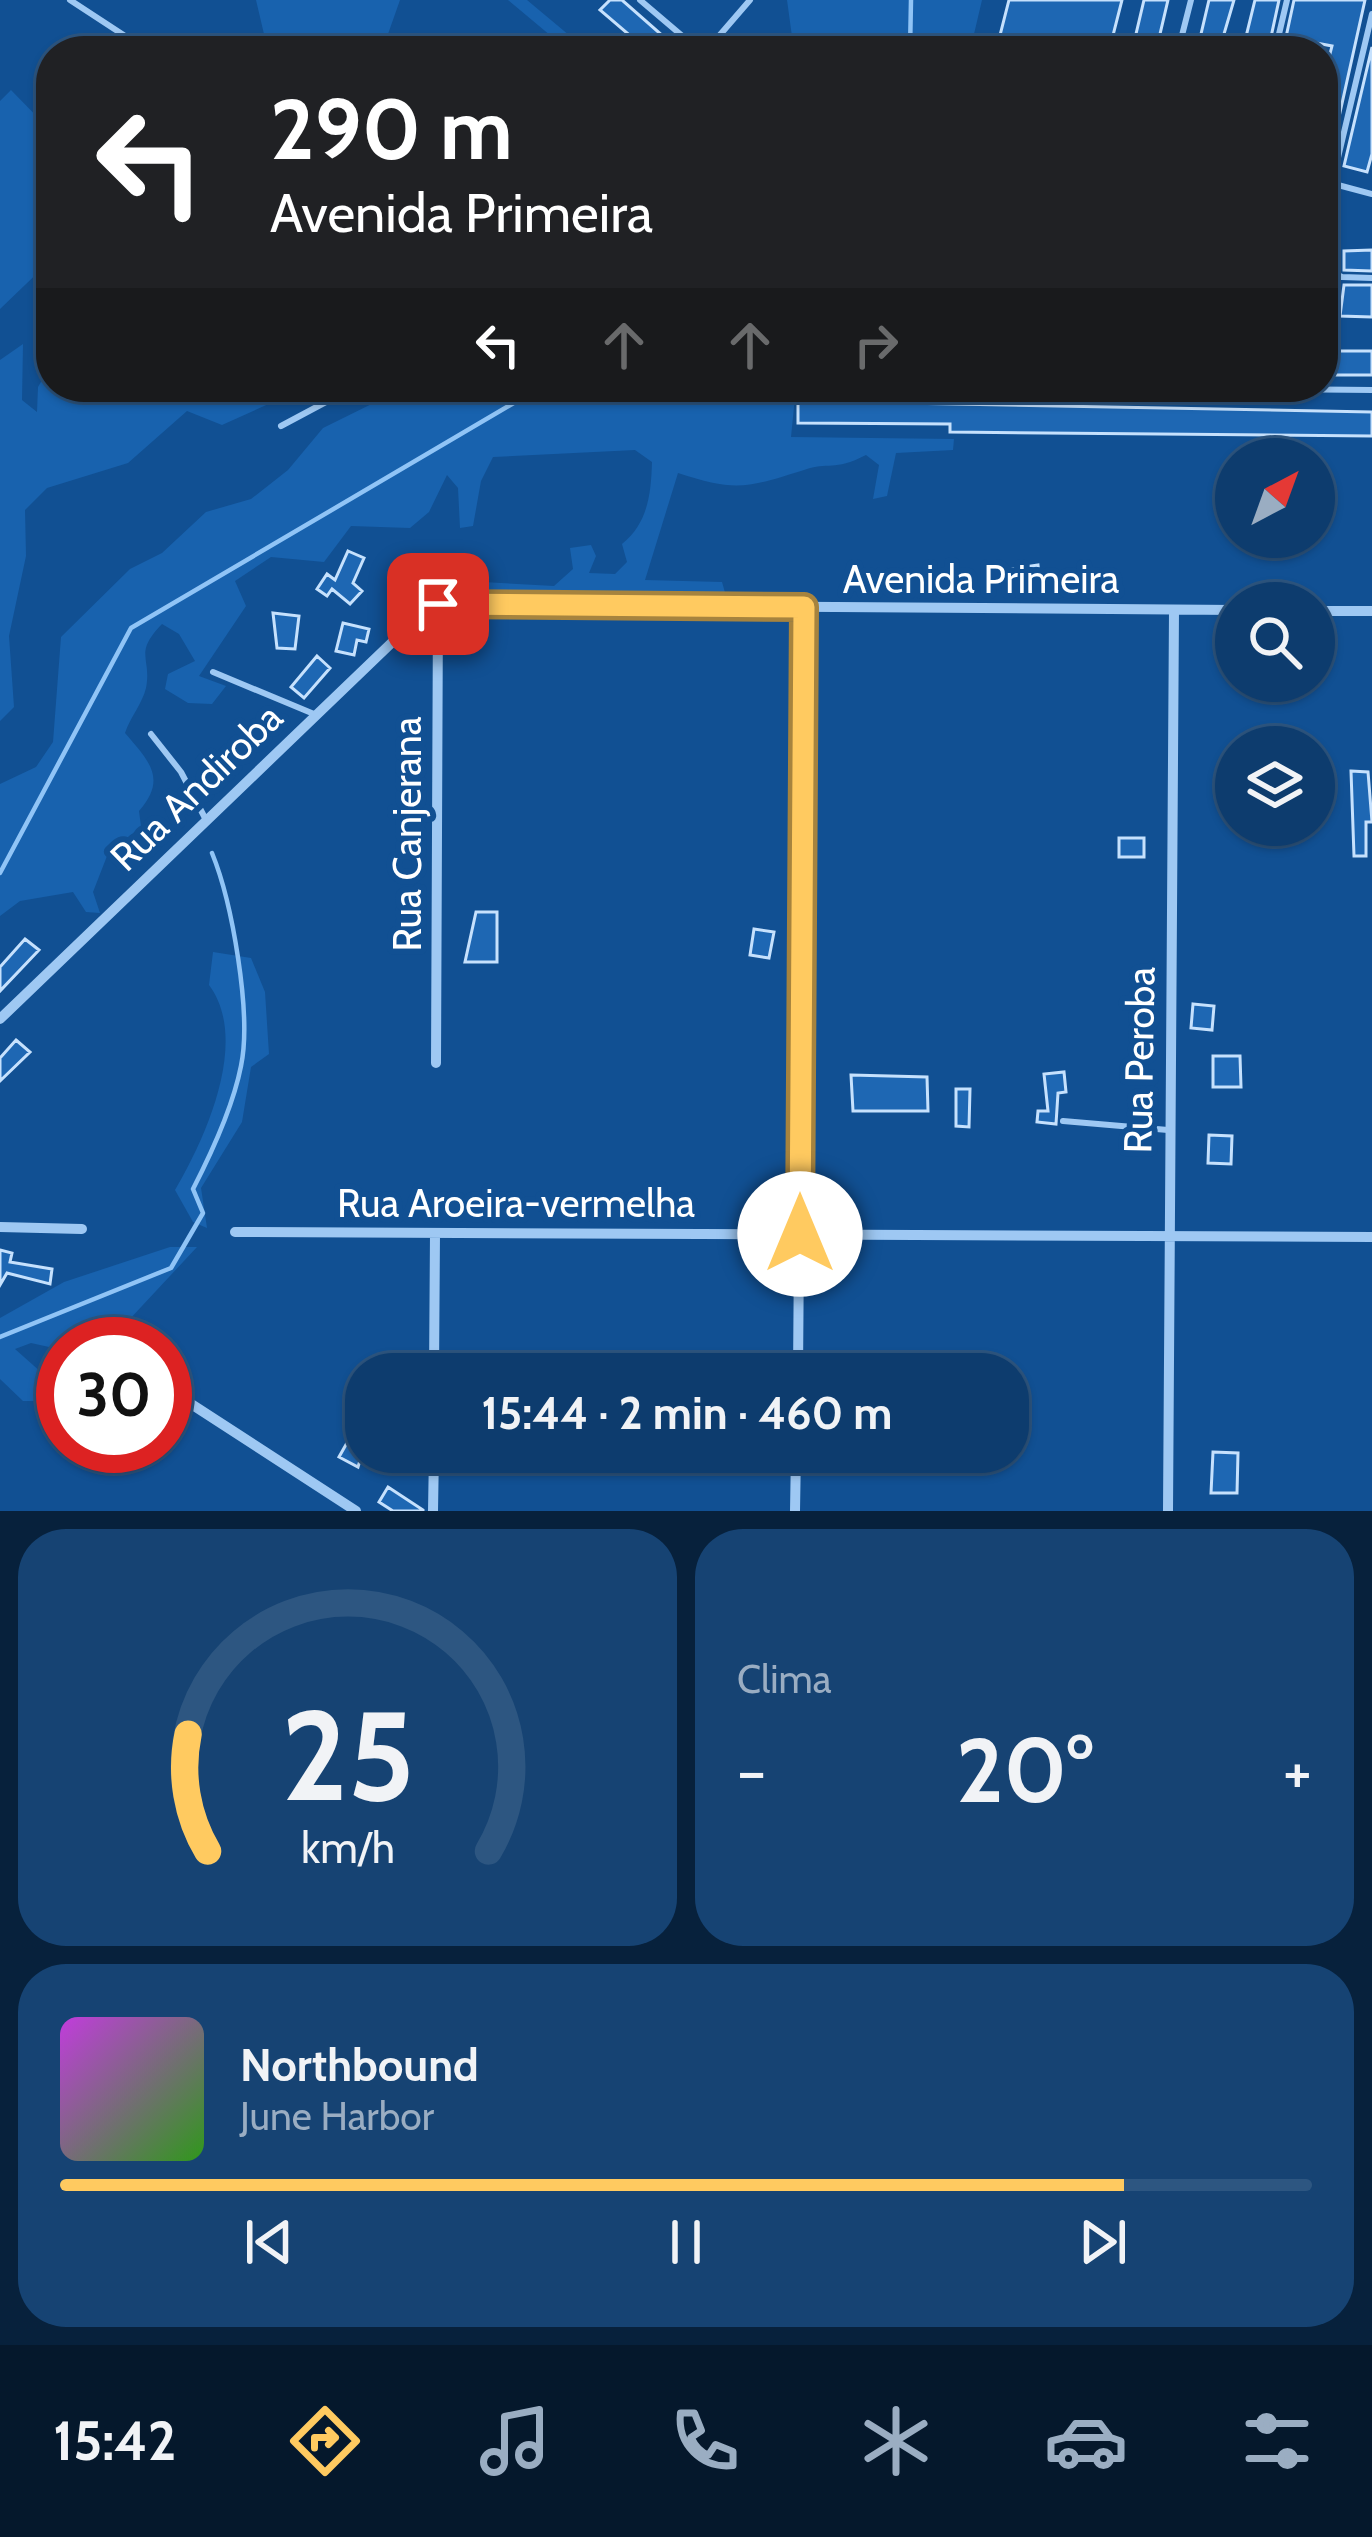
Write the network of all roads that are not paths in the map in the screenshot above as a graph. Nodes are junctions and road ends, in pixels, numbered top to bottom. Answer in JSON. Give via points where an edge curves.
{"nodes":[{"id":1,"x":70,"y":0,"type":"edge"},
{"id":2,"x":640,"y":0,"type":"edge"},
{"id":3,"x":750,"y":0,"type":"edge"},
{"id":4,"x":1191,"y":0,"type":"edge"},
{"id":5,"x":1287,"y":0,"type":"edge"},
{"id":6,"x":1372,"y":14,"type":"edge"},
{"id":7,"x":125,"y":36,"type":"edge"},
{"id":8,"x":684,"y":36,"type":"edge"},
{"id":9,"x":717,"y":36,"type":"edge"},
{"id":10,"x":1182,"y":36,"type":"edge"},
{"id":11,"x":1279,"y":36,"type":"edge"},
{"id":12,"x":1338,"y":144,"type":"edge"},
{"id":13,"x":1338,"y":185,"type":"edge"},
{"id":14,"x":1372,"y":194,"type":"edge"},
{"id":15,"x":1338,"y":275,"type":"edge"},
{"id":16,"x":1372,"y":278,"type":"edge"},
{"id":17,"x":1338,"y":390,"type":"edge"},
{"id":18,"x":1372,"y":390,"type":"edge"},
{"id":19,"x":326,"y":402,"type":"edge"},
{"id":20,"x":281,"y":426,"type":"dead end"},
{"id":21,"x":438,"y":604,"type":"junction"},
{"id":22,"x":804,"y":607,"type":"junction"},
{"id":23,"x":1174,"y":610,"type":"junction"},
{"id":24,"x":1215,"y":610,"type":"edge"},
{"id":25,"x":1335,"y":610,"type":"edge"},
{"id":26,"x":1372,"y":610,"type":"edge"},
{"id":27,"x":213,"y":672,"type":"dead end"},
{"id":28,"x":314,"y":714,"type":"junction"},
{"id":29,"x":151,"y":734,"type":"dead end"},
{"id":30,"x":206,"y":820,"type":"junction"},
{"id":31,"x":0,"y":1019,"type":"edge"},
{"id":32,"x":436,"y":1063,"type":"dead end"},
{"id":33,"x":1063,"y":1121,"type":"dead end"},
{"id":34,"x":1168,"y":1130,"type":"junction"},
{"id":35,"x":0,"y":1227,"type":"edge"},
{"id":36,"x":82,"y":1229,"type":"dead end"},
{"id":37,"x":235,"y":1232,"type":"dead end"},
{"id":38,"x":435,"y":1233,"type":"junction"},
{"id":39,"x":800,"y":1234,"type":"junction"},
{"id":40,"x":1167,"y":1236,"type":"junction"},
{"id":41,"x":1372,"y":1237,"type":"edge"},
{"id":42,"x":434,"y":1353,"type":"edge"},
{"id":43,"x":798,"y":1353,"type":"edge"},
{"id":44,"x":192,"y":1405,"type":"edge"},
{"id":45,"x":434,"y":1473,"type":"edge"},
{"id":46,"x":796,"y":1473,"type":"edge"},
{"id":47,"x":356,"y":1511,"type":"edge"},
{"id":48,"x":434,"y":1511,"type":"edge"},
{"id":49,"x":795,"y":1511,"type":"edge"},
{"id":50,"x":1168,"y":1511,"type":"edge"}],
"edges":[{"from":1,"to":7,"type":"lane"},
{"from":2,"to":8,"type":"lane"},
{"from":3,"to":9,"type":"lane"},
{"from":4,"to":10,"type":"lane"},
{"from":5,"to":11,"type":"lane"},
{"from":6,"to":12,"type":"lane"},
{"from":13,"to":14,"type":"lane"},
{"from":15,"to":16,"type":"lane"},
{"from":17,"to":18,"type":"lane"},
{"from":19,"to":20,"type":"lane"},
{"from":21,"to":22,"type":"street","name":"Avenida Primeira"},
{"from":21,"to":28,"type":"street","name":"Rua Andiroba","via":[[412,618]]},
{"from":21,"to":32,"type":"street","name":"Rua Canjerana"},
{"from":22,"to":23,"type":"street","name":"Avenida Primeira"},
{"from":22,"to":39,"type":"street"},
{"from":23,"to":24,"type":"street","name":"Avenida Primeira"},
{"from":23,"to":34,"type":"street","name":"Rua Peroba"},
{"from":25,"to":26,"type":"street"},
{"from":27,"to":28,"type":"lane"},
{"from":28,"to":30,"type":"street","name":"Rua Andiroba"},
{"from":29,"to":30,"type":"lane"},
{"from":30,"to":31,"type":"street","name":"Rua Andiroba"},
{"from":33,"to":34,"type":"lane"},
{"from":34,"to":40,"type":"street","name":"Rua Peroba"},
{"from":35,"to":36,"type":"street"},
{"from":37,"to":38,"type":"street","name":"Rua Aroeira-vermelha"},
{"from":38,"to":39,"type":"street","name":"Rua Aroeira-vermelha"},
{"from":38,"to":42,"type":"street"},
{"from":39,"to":40,"type":"street","name":"Rua Aroeira-vermelha"},
{"from":39,"to":43,"type":"street"},
{"from":40,"to":41,"type":"street","name":"Rua Aroeira-vermelha"},
{"from":40,"to":50,"type":"street","name":"Rua Peroba"},
{"from":44,"to":47,"type":"street"},
{"from":45,"to":48,"type":"street"},
{"from":46,"to":49,"type":"street"}]}
